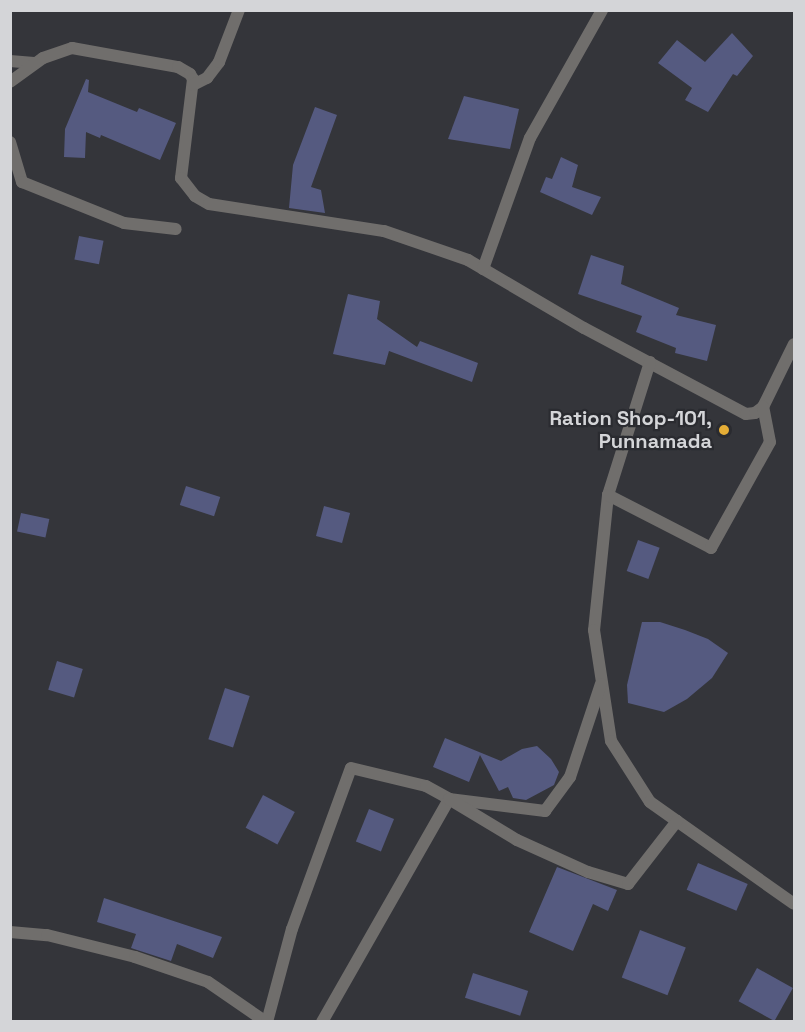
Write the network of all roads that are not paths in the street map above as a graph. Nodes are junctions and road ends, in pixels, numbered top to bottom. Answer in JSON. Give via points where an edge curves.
{"nodes":[{"id":1,"x":239,"y":10,"type":"edge"},
{"id":2,"x":603,"y":10,"type":"edge"},
{"id":3,"x":10,"y":61,"type":"edge"},
{"id":4,"x":34,"y":63,"type":"junction"},
{"id":5,"x":10,"y":82,"type":"edge"},
{"id":6,"x":193,"y":85,"type":"junction"},
{"id":7,"x":10,"y":142,"type":"edge"},
{"id":8,"x":176,"y":229,"type":"dead end"},
{"id":9,"x":483,"y":269,"type":"junction"},
{"id":10,"x":795,"y":344,"type":"edge"},
{"id":11,"x":650,"y":363,"type":"junction"},
{"id":12,"x":763,"y":407,"type":"junction"},
{"id":13,"x":608,"y":495,"type":"junction"},
{"id":14,"x":602,"y":682,"type":"junction"},
{"id":15,"x":449,"y":799,"type":"junction"},
{"id":16,"x":677,"y":821,"type":"junction"},
{"id":17,"x":795,"y":904,"type":"edge"},
{"id":18,"x":10,"y":933,"type":"edge"},
{"id":19,"x":266,"y":1022,"type":"edge"},
{"id":20,"x":322,"y":1022,"type":"edge"}],
"edges":[{"from":1,"to":6,"type":"street","via":[[219,62],[207,78]]},
{"from":2,"to":9,"type":"street","via":[[530,138]]},
{"from":3,"to":4,"type":"street"},
{"from":4,"to":5,"type":"street"},
{"from":4,"to":6,"type":"street","via":[[62,50],[87,50],[178,67],[190,74]]},
{"from":6,"to":9,"type":"street","via":[[181,178],[195,196],[209,204],[384,231]]},
{"from":7,"to":8,"type":"street","via":[[22,182],[124,223]]},
{"from":9,"to":11,"type":"street"},
{"from":10,"to":12,"type":"street"},
{"from":11,"to":12,"type":"street","via":[[737,411],[755,413]]},
{"from":11,"to":13,"type":"street"},
{"from":12,"to":13,"type":"street","via":[[770,442],[711,548]]},
{"from":13,"to":14,"type":"street","via":[[594,630]]},
{"from":14,"to":15,"type":"street","via":[[570,777],[545,811]]},
{"from":14,"to":16,"type":"street","via":[[611,741],[650,801]]},
{"from":15,"to":16,"type":"street","via":[[517,840],[588,872],[628,884]]},
{"from":15,"to":19,"type":"street","via":[[426,786],[351,768],[292,929]]},
{"from":15,"to":20,"type":"street"},
{"from":16,"to":17,"type":"street"},
{"from":18,"to":19,"type":"street","via":[[47,935],[113,951],[208,982]]}]}
